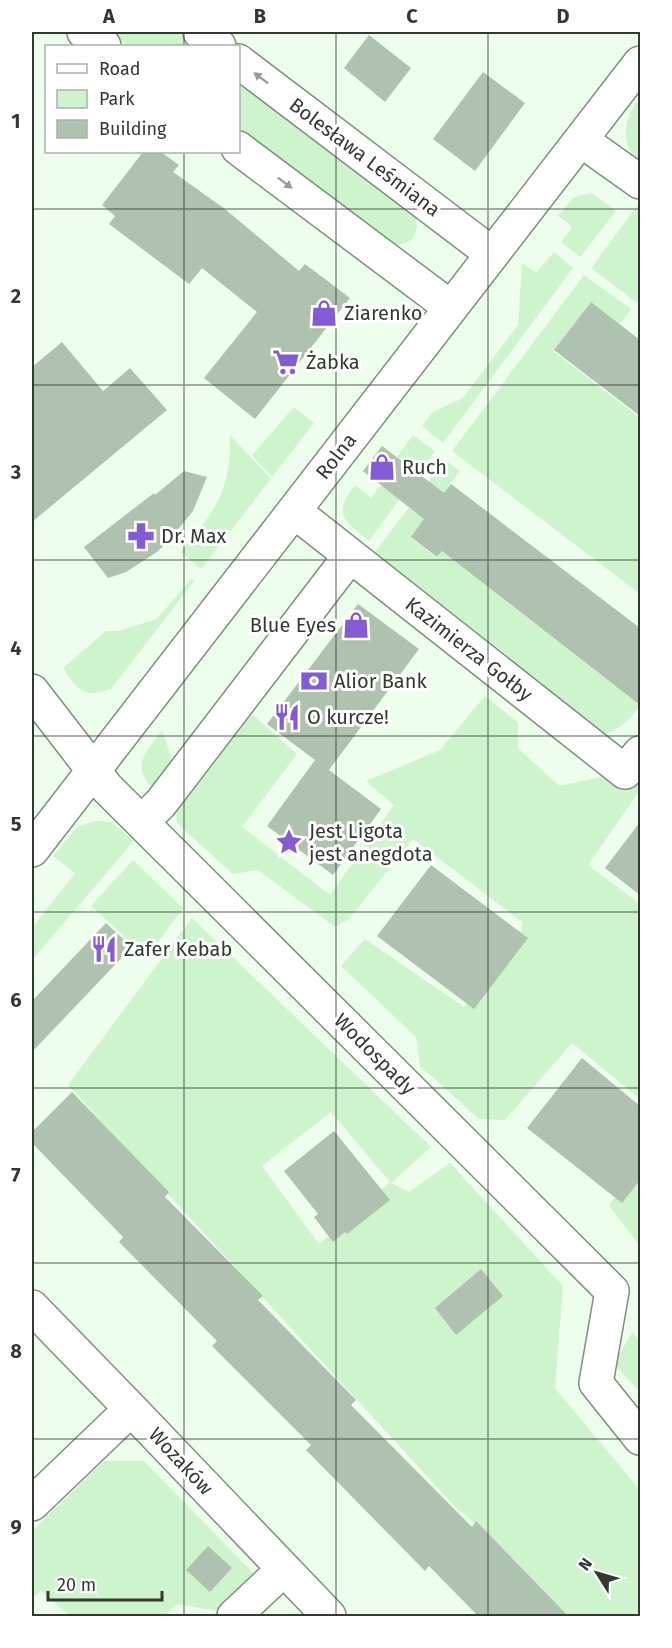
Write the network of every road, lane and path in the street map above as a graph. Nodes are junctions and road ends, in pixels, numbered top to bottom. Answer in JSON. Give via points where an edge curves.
{"nodes":[{"id":1,"x":84,"y":32,"type":"edge"},
{"id":2,"x":200,"y":32,"type":"edge"},
{"id":3,"x":103,"y":45,"type":"edge"},
{"id":4,"x":218,"y":45,"type":"edge"},
{"id":5,"x":240,"y":63,"type":"edge"},
{"id":6,"x":640,"y":63,"type":"edge"},
{"id":7,"x":581,"y":140,"type":"junction"},
{"id":8,"x":240,"y":150,"type":"edge"},
{"id":9,"x":640,"y":182,"type":"edge"},
{"id":10,"x":491,"y":253,"type":"junction"},
{"id":11,"x":450,"y":307,"type":"junction"},
{"id":12,"x":294,"y":511,"type":"junction"},
{"id":13,"x":350,"y":556,"type":"junction"},
{"id":14,"x":32,"y":691,"type":"edge"},
{"id":15,"x":640,"y":753,"type":"edge"},
{"id":16,"x":93,"y":770,"type":"junction"},
{"id":17,"x":142,"y":822,"type":"junction"},
{"id":18,"x":32,"y":850,"type":"edge"},
{"id":19,"x":32,"y":1307,"type":"edge"},
{"id":20,"x":131,"y":1409,"type":"junction"},
{"id":21,"x":640,"y":1438,"type":"edge"},
{"id":22,"x":32,"y":1504,"type":"edge"},
{"id":23,"x":283,"y":1570,"type":"junction"},
{"id":24,"x":234,"y":1617,"type":"edge"},
{"id":25,"x":329,"y":1617,"type":"edge"}],
"edges":[{"from":1,"to":3,"type":"street"},
{"from":2,"to":4,"type":"street"},
{"from":10,"to":5,"type":"street","name":"Bolesława Leśmiana","one_way":true},
{"from":6,"to":7,"type":"street","name":"Rolna"},
{"from":7,"to":9,"type":"street"},
{"from":7,"to":10,"type":"street","name":"Rolna"},
{"from":8,"to":11,"type":"street","one_way":true},
{"from":10,"to":11,"type":"street","name":"Rolna"},
{"from":11,"to":12,"type":"street","name":"Rolna"},
{"from":12,"to":13,"type":"street","name":"Kazimierza Gołby"},
{"from":12,"to":16,"type":"street","name":"Rolna"},
{"from":13,"to":15,"type":"street","name":"Kazimierza Gołby","via":[[625,772]]},
{"from":13,"to":17,"type":"street","via":[[161,803]]},
{"from":14,"to":16,"type":"street","name":"Wodospady"},
{"from":16,"to":17,"type":"street","name":"Wodospady"},
{"from":16,"to":18,"type":"street","name":"Rolna"},
{"from":17,"to":21,"type":"street","name":"Wodospady","via":[[612,1291],[596,1383]]},
{"from":19,"to":20,"type":"street","name":"Wozaków"},
{"from":20,"to":22,"type":"street"},
{"from":20,"to":23,"type":"street","name":"Wozaków"},
{"from":23,"to":24,"type":"street"},
{"from":23,"to":25,"type":"street","name":"Wozaków"}]}
